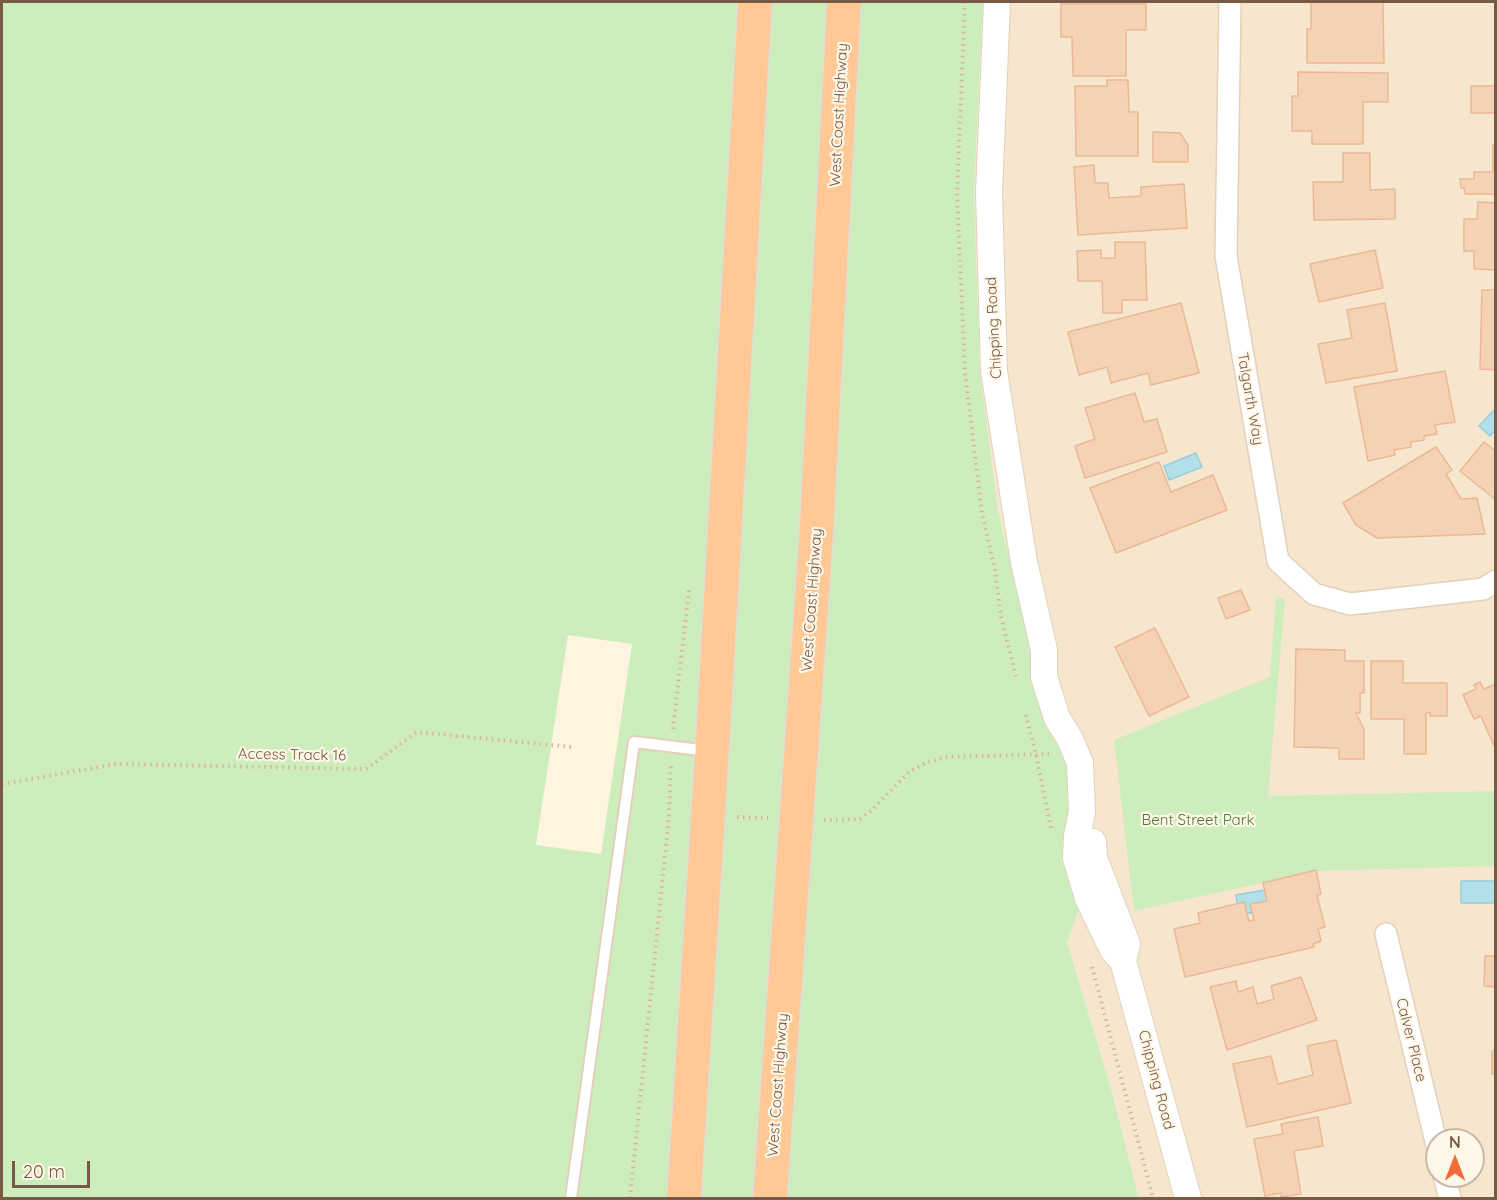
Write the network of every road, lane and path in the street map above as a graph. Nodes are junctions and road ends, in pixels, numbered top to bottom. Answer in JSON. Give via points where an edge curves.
{"nodes":[{"id":1,"x":754,"y":2,"type":"edge"},
{"id":2,"x":844,"y":2,"type":"edge"},
{"id":3,"x":997,"y":2,"type":"edge"},
{"id":4,"x":1230,"y":2,"type":"edge"},
{"id":5,"x":1496,"y":580,"type":"edge"},
{"id":6,"x":1044,"y":650,"type":"junction"},
{"id":7,"x":572,"y":747,"type":"dead end"},
{"id":8,"x":712,"y":752,"type":"junction"},
{"id":9,"x":1077,"y":755,"type":"junction"},
{"id":10,"x":671,"y":756,"type":"dead end"},
{"id":11,"x":2,"y":784,"type":"edge"},
{"id":12,"x":669,"y":816,"type":"junction"},
{"id":13,"x":707,"y":817,"type":"junction"},
{"id":14,"x":797,"y":819,"type":"junction"},
{"id":15,"x":1386,"y":934,"type":"dead end"},
{"id":16,"x":1123,"y":961,"type":"junction"},
{"id":17,"x":1433,"y":1128,"type":"edge"},
{"id":18,"x":571,"y":1198,"type":"edge"},
{"id":19,"x":630,"y":1198,"type":"edge"},
{"id":20,"x":684,"y":1198,"type":"edge"},
{"id":21,"x":770,"y":1198,"type":"edge"},
{"id":22,"x":1188,"y":1198,"type":"edge"}],
"edges":[{"from":1,"to":8,"type":"highway"},
{"from":2,"to":14,"type":"highway","name":"West Coast Highway"},
{"from":3,"to":6,"type":"street","name":"Chipping Road","via":[[988,192],[994,371],[1024,562]]},
{"from":4,"to":5,"type":"street","name":"Talgarth Way","via":[[1226,256],[1278,561],[1314,594],[1350,604],[1483,589]]},
{"from":6,"to":9,"type":"street","name":"Chipping Road","via":[[1044,677],[1057,718]]},
{"from":6,"to":16,"type":"street","name":"Chipping Road","via":[[1058,671],[1096,762],[1094,858],[1127,944]]},
{"from":7,"to":11,"type":"path","name":"Access Track 16","via":[[417,732],[366,769],[116,764]]},
{"from":8,"to":13,"type":"highway"},
{"from":8,"to":18,"type":"lane","via":[[634,742]]},
{"from":9,"to":14,"type":"path","via":[[947,757],[909,772],[860,819]]},
{"from":9,"to":16,"type":"street","name":"Chipping Road","via":[[1082,812],[1076,858],[1088,898],[1113,950]]},
{"from":10,"to":12,"type":"path"},
{"from":12,"to":13,"type":"path"},
{"from":12,"to":19,"type":"path"},
{"from":13,"to":14,"type":"path"},
{"from":13,"to":20,"type":"highway"},
{"from":14,"to":21,"type":"highway","name":"West Coast Highway"},
{"from":15,"to":17,"type":"street","name":"Calver Place"},
{"from":16,"to":22,"type":"street","name":"Chipping Road"}]}
